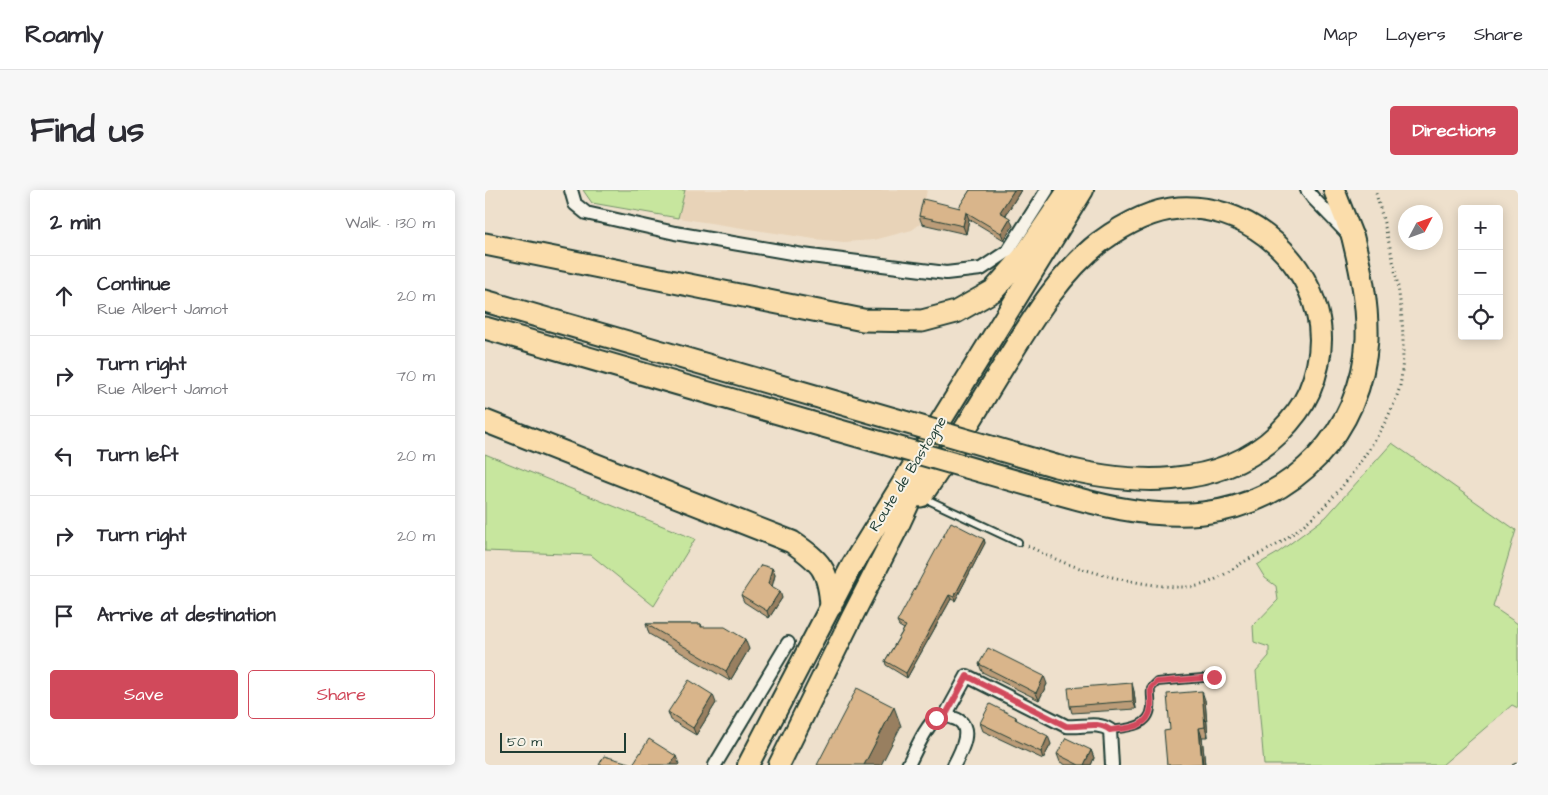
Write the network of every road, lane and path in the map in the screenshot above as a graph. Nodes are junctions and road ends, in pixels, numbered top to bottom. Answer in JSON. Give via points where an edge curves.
{"nodes":[{"id":1,"x":571,"y":190,"type":"edge"},
{"id":2,"x":1047,"y":190,"type":"edge"},
{"id":3,"x":1069,"y":190,"type":"edge"},
{"id":4,"x":1083,"y":190,"type":"edge"},
{"id":5,"x":1094,"y":190,"type":"edge"},
{"id":6,"x":1307,"y":190,"type":"edge"},
{"id":7,"x":1334,"y":190,"type":"edge"},
{"id":8,"x":1375,"y":190,"type":"edge"},
{"id":9,"x":1353,"y":238,"type":"junction"},
{"id":10,"x":485,"y":244,"type":"edge"},
{"id":11,"x":1396,"y":277,"type":"dead end"},
{"id":12,"x":485,"y":301,"type":"edge"},
{"id":13,"x":485,"y":328,"type":"edge"},
{"id":14,"x":485,"y":420,"type":"edge"},
{"id":15,"x":921,"y":496,"type":"junction"},
{"id":16,"x":896,"y":531,"type":"junction"},
{"id":17,"x":1018,"y":542,"type":"dead end"},
{"id":18,"x":831,"y":606,"type":"junction"},
{"id":19,"x":788,"y":643,"type":"dead end"},
{"id":20,"x":1214,"y":677,"type":"dead end"},
{"id":21,"x":945,"y":716,"type":"junction"},
{"id":22,"x":1110,"y":730,"type":"junction"},
{"id":23,"x":715,"y":765,"type":"edge"},
{"id":24,"x":748,"y":765,"type":"edge"},
{"id":25,"x":779,"y":765,"type":"edge"},
{"id":26,"x":908,"y":765,"type":"edge"},
{"id":27,"x":954,"y":765,"type":"edge"},
{"id":28,"x":1113,"y":765,"type":"edge"}],
"edges":[{"from":1,"to":2,"type":"street","via":[[575,204],[586,213],[675,233],[803,255],[946,273],[981,269],[1008,251]]},
{"from":3,"to":10,"type":"highway","via":[[1025,255],[993,291],[956,312],[922,321],[863,320]]},
{"from":4,"to":18,"type":"main road","name":"Route de Bastogne","via":[[852,565]]},
{"from":5,"to":16,"type":"main road","name":"Route de Bastogne","via":[[923,473]]},
{"from":6,"to":9,"type":"street"},
{"from":7,"to":9,"type":"main road"},
{"from":8,"to":11,"type":"path"},
{"from":9,"to":13,"type":"highway","bridge":true,"via":[[1367,306],[1367,340],[1351,406],[1330,442],[1295,478],[1274,492],[1251,501],[1202,513],[1167,513],[1096,504]]},
{"from":12,"to":15,"type":"highway","bridge":true,"via":[[822,398],[1056,466],[1090,475],[1129,479],[1172,478],[1225,468],[1269,442],[1290,422],[1305,402],[1319,362],[1317,313],[1309,286],[1290,257],[1265,235],[1222,213],[1179,208],[1160,212],[1119,229],[1098,244],[1051,294],[1023,335]]},
{"from":14,"to":18,"type":"highway","via":[[792,542],[810,554],[825,571]]},
{"from":15,"to":16,"type":"main road"},
{"from":15,"to":17,"type":"lane"},
{"from":16,"to":25,"type":"main road","name":"Route de Bastogne"},
{"from":18,"to":24,"type":"main road","name":"Route de Bastogne"},
{"from":19,"to":23,"type":"street"},
{"from":20,"to":22,"type":"lane","via":[[1157,682],[1151,688],[1150,714],[1144,723]]},
{"from":21,"to":22,"type":"street","via":[[967,676],[1066,726],[1102,724]]},
{"from":21,"to":26,"type":"street","via":[[936,718],[929,727]]},
{"from":21,"to":27,"type":"street","via":[[955,718],[966,736]]},
{"from":22,"to":28,"type":"street"}]}
